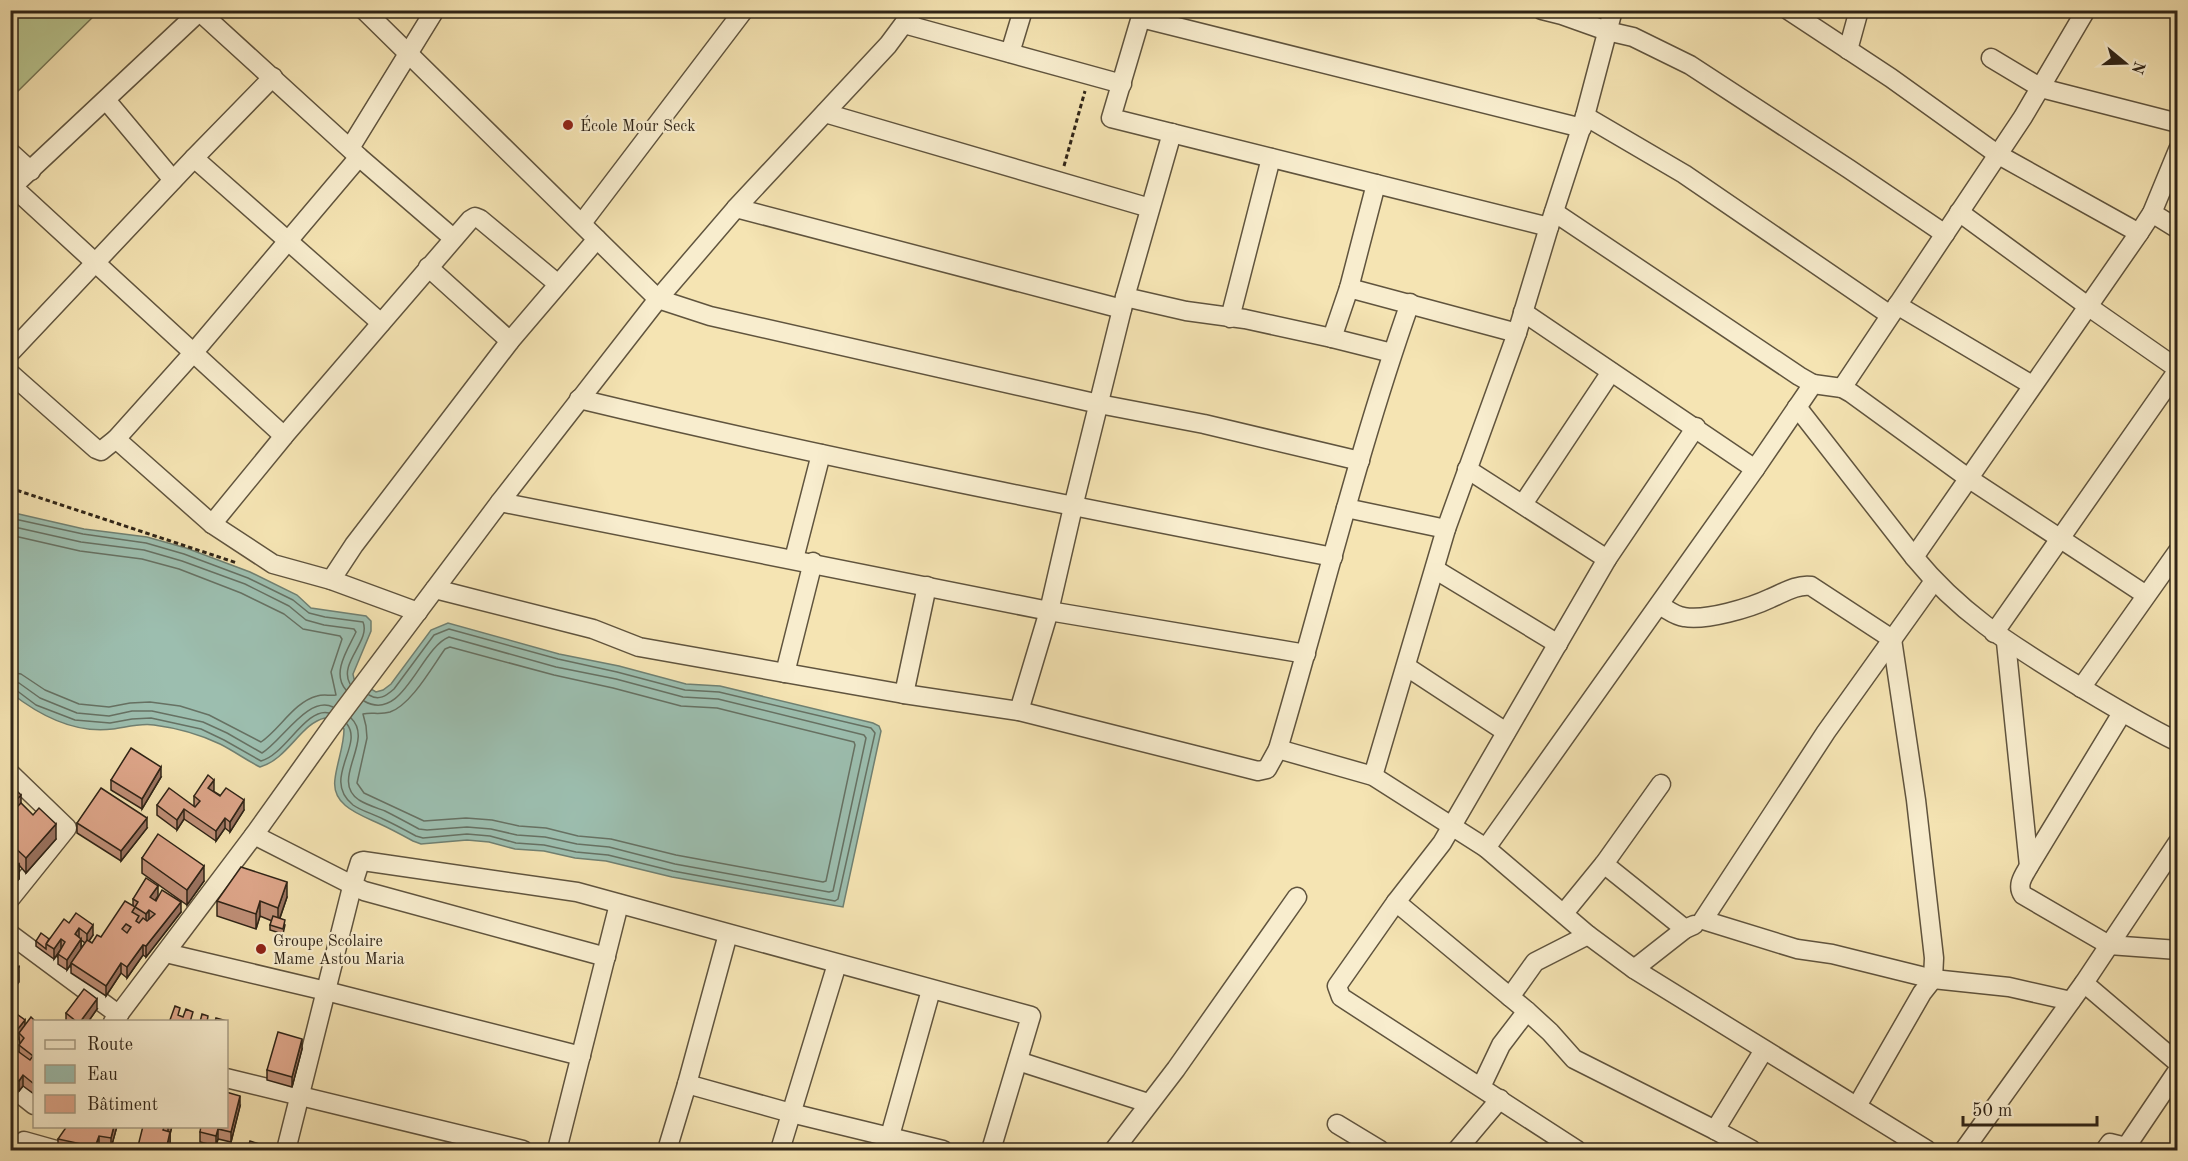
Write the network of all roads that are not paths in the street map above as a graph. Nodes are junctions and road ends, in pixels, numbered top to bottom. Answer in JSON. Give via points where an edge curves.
{"nodes":[{"id":1,"x":364,"y":10,"type":"edge"},
{"id":2,"x":435,"y":10,"type":"edge"},
{"id":3,"x":744,"y":10,"type":"edge"},
{"id":4,"x":1023,"y":10,"type":"edge"},
{"id":5,"x":1542,"y":10,"type":"edge"},
{"id":6,"x":1613,"y":10,"type":"edge"},
{"id":7,"x":1788,"y":10,"type":"edge"},
{"id":8,"x":1859,"y":10,"type":"edge"},
{"id":9,"x":2086,"y":10,"type":"edge"},
{"id":10,"x":200,"y":11,"type":"edge"},
{"id":11,"x":1142,"y":14,"type":"edge"},
{"id":12,"x":909,"y":17,"type":"edge"},
{"id":13,"x":1607,"y":31,"type":"junction"},
{"id":14,"x":1848,"y":50,"type":"junction"},
{"id":15,"x":409,"y":53,"type":"junction"},
{"id":16,"x":1010,"y":53,"type":"junction"},
{"id":17,"x":1991,"y":58,"type":"dead end"},
{"id":18,"x":273,"y":77,"type":"junction"},
{"id":19,"x":1122,"y":84,"type":"junction"},
{"id":20,"x":2041,"y":88,"type":"junction"},
{"id":21,"x":106,"y":100,"type":"junction"},
{"id":22,"x":825,"y":113,"type":"junction"},
{"id":23,"x":1583,"y":122,"type":"junction"},
{"id":24,"x":2178,"y":123,"type":"edge"},
{"id":25,"x":1172,"y":133,"type":"junction"},
{"id":26,"x":2178,"y":150,"type":"edge"},
{"id":27,"x":10,"y":152,"type":"edge"},
{"id":28,"x":354,"y":152,"type":"junction"},
{"id":29,"x":1997,"y":154,"type":"junction"},
{"id":30,"x":194,"y":158,"type":"junction"},
{"id":31,"x":1271,"y":158,"type":"junction"},
{"id":32,"x":31,"y":171,"type":"junction"},
{"id":33,"x":173,"y":180,"type":"junction"},
{"id":34,"x":1376,"y":184,"type":"junction"},
{"id":35,"x":12,"y":188,"type":"edge"},
{"id":36,"x":736,"y":208,"type":"junction"},
{"id":37,"x":1150,"y":208,"type":"junction"},
{"id":38,"x":1959,"y":212,"type":"junction"},
{"id":39,"x":2152,"y":213,"type":"junction"},
{"id":40,"x":1551,"y":219,"type":"junction"},
{"id":41,"x":582,"y":223,"type":"junction"},
{"id":42,"x":2178,"y":229,"type":"edge"},
{"id":43,"x":1945,"y":234,"type":"junction"},
{"id":44,"x":2139,"y":234,"type":"junction"},
{"id":45,"x":453,"y":238,"type":"junction"},
{"id":46,"x":597,"y":239,"type":"junction"},
{"id":47,"x":286,"y":241,"type":"junction"},
{"id":48,"x":96,"y":263,"type":"junction"},
{"id":49,"x":428,"y":267,"type":"junction"},
{"id":50,"x":558,"y":284,"type":"junction"},
{"id":51,"x":1349,"y":288,"type":"junction"},
{"id":52,"x":658,"y":299,"type":"junction"},
{"id":53,"x":1124,"y":303,"type":"junction"},
{"id":54,"x":1410,"y":303,"type":"junction"},
{"id":55,"x":2089,"y":307,"type":"junction"},
{"id":56,"x":1894,"y":310,"type":"junction"},
{"id":57,"x":1524,"y":312,"type":"junction"},
{"id":58,"x":1230,"y":318,"type":"junction"},
{"id":59,"x":381,"y":323,"type":"junction"},
{"id":60,"x":1517,"y":333,"type":"junction"},
{"id":61,"x":1332,"y":338,"type":"junction"},
{"id":62,"x":510,"y":341,"type":"junction"},
{"id":63,"x":194,"y":352,"type":"junction"},
{"id":64,"x":10,"y":353,"type":"edge"},
{"id":65,"x":1392,"y":354,"type":"junction"},
{"id":66,"x":2178,"y":370,"type":"edge"},
{"id":67,"x":1611,"y":372,"type":"junction"},
{"id":68,"x":10,"y":373,"type":"edge"},
{"id":69,"x":1813,"y":384,"type":"junction"},
{"id":70,"x":2032,"y":385,"type":"junction"},
{"id":71,"x":1842,"y":388,"type":"junction"},
{"id":72,"x":579,"y":399,"type":"junction"},
{"id":73,"x":1099,"y":404,"type":"junction"},
{"id":74,"x":1797,"y":407,"type":"junction"},
{"id":75,"x":1696,"y":428,"type":"junction"},
{"id":76,"x":284,"y":436,"type":"junction"},
{"id":77,"x":116,"y":439,"type":"junction"},
{"id":78,"x":821,"y":454,"type":"junction"},
{"id":79,"x":1360,"y":461,"type":"junction"},
{"id":80,"x":1467,"y":469,"type":"junction"},
{"id":81,"x":1755,"y":469,"type":"junction"},
{"id":82,"x":1968,"y":478,"type":"junction"},
{"id":83,"x":500,"y":502,"type":"junction"},
{"id":84,"x":1523,"y":504,"type":"junction"},
{"id":85,"x":1073,"y":507,"type":"junction"},
{"id":86,"x":1346,"y":508,"type":"junction"},
{"id":87,"x":212,"y":524,"type":"junction"},
{"id":88,"x":1446,"y":529,"type":"junction"},
{"id":89,"x":2060,"y":539,"type":"junction"},
{"id":90,"x":2178,"y":551,"type":"edge"},
{"id":91,"x":1914,"y":557,"type":"junction"},
{"id":92,"x":1333,"y":558,"type":"junction"},
{"id":93,"x":794,"y":559,"type":"junction"},
{"id":94,"x":1607,"y":559,"type":"junction"},
{"id":95,"x":813,"y":562,"type":"junction"},
{"id":96,"x":1436,"y":570,"type":"junction"},
{"id":97,"x":331,"y":580,"type":"junction"},
{"id":98,"x":1934,"y":581,"type":"junction"},
{"id":99,"x":927,"y":586,"type":"junction"},
{"id":100,"x":435,"y":589,"type":"junction"},
{"id":101,"x":2146,"y":595,"type":"junction"},
{"id":102,"x":1659,"y":605,"type":"junction"},
{"id":103,"x":1049,"y":611,"type":"junction"},
{"id":104,"x":418,"y":612,"type":"junction"},
{"id":105,"x":2000,"y":637,"type":"junction"},
{"id":106,"x":1892,"y":639,"type":"junction"},
{"id":107,"x":1558,"y":644,"type":"junction"},
{"id":108,"x":1306,"y":654,"type":"junction"},
{"id":109,"x":1407,"y":667,"type":"junction"},
{"id":110,"x":785,"y":674,"type":"junction"},
{"id":111,"x":2082,"y":688,"type":"junction"},
{"id":112,"x":904,"y":694,"type":"junction"},
{"id":113,"x":1019,"y":711,"type":"junction"},
{"id":114,"x":2122,"y":713,"type":"junction"},
{"id":115,"x":1506,"y":732,"type":"junction"},
{"id":116,"x":2175,"y":736,"type":"edge"},
{"id":117,"x":1278,"y":749,"type":"junction"},
{"id":118,"x":10,"y":773,"type":"edge"},
{"id":119,"x":1373,"y":776,"type":"junction"},
{"id":120,"x":1661,"y":784,"type":"dead end"},
{"id":121,"x":1452,"y":826,"type":"junction"},
{"id":122,"x":254,"y":835,"type":"junction"},
{"id":123,"x":2178,"y":842,"type":"edge"},
{"id":124,"x":1486,"y":848,"type":"junction"},
{"id":125,"x":1604,"y":864,"type":"junction"},
{"id":126,"x":2029,"y":866,"type":"junction"},
{"id":127,"x":352,"y":887,"type":"junction"},
{"id":128,"x":1296,"y":897,"type":"dead end"},
{"id":129,"x":10,"y":899,"type":"edge"},
{"id":130,"x":1396,"y":902,"type":"junction"},
{"id":131,"x":619,"y":904,"type":"junction"},
{"id":132,"x":1564,"y":914,"type":"junction"},
{"id":133,"x":1703,"y":920,"type":"junction"},
{"id":134,"x":1685,"y":929,"type":"junction"},
{"id":135,"x":10,"y":934,"type":"edge"},
{"id":136,"x":728,"y":934,"type":"junction"},
{"id":137,"x":1588,"y":934,"type":"junction"},
{"id":138,"x":2109,"y":945,"type":"junction"},
{"id":139,"x":2178,"y":950,"type":"edge"},
{"id":140,"x":166,"y":953,"type":"junction"},
{"id":141,"x":606,"y":957,"type":"junction"},
{"id":142,"x":837,"y":964,"type":"junction"},
{"id":143,"x":1634,"y":969,"type":"junction"},
{"id":144,"x":1933,"y":979,"type":"junction"},
{"id":145,"x":2084,"y":983,"type":"junction"},
{"id":146,"x":932,"y":990,"type":"junction"},
{"id":147,"x":326,"y":991,"type":"junction"},
{"id":148,"x":1510,"y":997,"type":"junction"},
{"id":149,"x":2071,"y":1001,"type":"junction"},
{"id":150,"x":1527,"y":1011,"type":"junction"},
{"id":151,"x":116,"y":1018,"type":"edge"},
{"id":152,"x":1764,"y":1050,"type":"junction"},
{"id":153,"x":580,"y":1056,"type":"junction"},
{"id":154,"x":1018,"y":1060,"type":"junction"},
{"id":155,"x":2178,"y":1063,"type":"edge"},
{"id":156,"x":2178,"y":1070,"type":"edge"},
{"id":157,"x":228,"y":1078,"type":"edge"},
{"id":158,"x":687,"y":1084,"type":"junction"},
{"id":159,"x":10,"y":1086,"type":"edge"},
{"id":160,"x":1481,"y":1087,"type":"junction"},
{"id":161,"x":299,"y":1096,"type":"junction"},
{"id":162,"x":1500,"y":1099,"type":"junction"},
{"id":163,"x":1148,"y":1103,"type":"junction"},
{"id":164,"x":33,"y":1104,"type":"edge"},
{"id":165,"x":1857,"y":1106,"type":"junction"},
{"id":166,"x":791,"y":1113,"type":"junction"},
{"id":167,"x":1337,"y":1124,"type":"dead end"},
{"id":168,"x":1715,"y":1130,"type":"junction"},
{"id":169,"x":25,"y":1139,"type":"edge"},
{"id":170,"x":888,"y":1144,"type":"edge"},
{"id":171,"x":2129,"y":1149,"type":"edge"},
{"id":172,"x":56,"y":1150,"type":"edge"},
{"id":173,"x":285,"y":1150,"type":"edge"},
{"id":174,"x":523,"y":1150,"type":"edge"},
{"id":175,"x":556,"y":1150,"type":"edge"},
{"id":176,"x":667,"y":1150,"type":"edge"},
{"id":177,"x":780,"y":1150,"type":"edge"},
{"id":178,"x":943,"y":1150,"type":"edge"},
{"id":179,"x":992,"y":1150,"type":"edge"},
{"id":180,"x":1114,"y":1150,"type":"edge"},
{"id":181,"x":1380,"y":1150,"type":"edge"},
{"id":182,"x":1457,"y":1150,"type":"edge"},
{"id":183,"x":1577,"y":1150,"type":"edge"},
{"id":184,"x":1752,"y":1150,"type":"edge"},
{"id":185,"x":1928,"y":1150,"type":"edge"},
{"id":186,"x":1964,"y":1150,"type":"edge"},
{"id":187,"x":2105,"y":1150,"type":"edge"}],
"edges":[{"from":1,"to":15,"type":"street"},
{"from":2,"to":15,"type":"street"},
{"from":3,"to":41,"type":"street"},
{"from":4,"to":16,"type":"street"},
{"from":5,"to":13,"type":"street"},
{"from":6,"to":13,"type":"street"},
{"from":7,"to":14,"type":"street"},
{"from":8,"to":14,"type":"street"},
{"from":9,"to":20,"type":"street"},
{"from":10,"to":18,"type":"street"},
{"from":10,"to":21,"type":"street"},
{"from":11,"to":19,"type":"street"},
{"from":11,"to":23,"type":"street"},
{"from":12,"to":16,"type":"street"},
{"from":12,"to":22,"type":"street"},
{"from":13,"to":23,"type":"street"},
{"from":13,"to":43,"type":"street","via":[[1633,37],[1690,66]]},
{"from":14,"to":29,"type":"street"},
{"from":15,"to":28,"type":"street"},
{"from":15,"to":41,"type":"street"},
{"from":16,"to":19,"type":"street"},
{"from":17,"to":20,"type":"street"},
{"from":18,"to":28,"type":"street"},
{"from":18,"to":30,"type":"street"},
{"from":19,"to":25,"type":"street","via":[[1112,118]]},
{"from":20,"to":24,"type":"street"},
{"from":20,"to":29,"type":"street"},
{"from":21,"to":32,"type":"street"},
{"from":21,"to":33,"type":"street"},
{"from":22,"to":36,"type":"street"},
{"from":22,"to":37,"type":"street"},
{"from":23,"to":40,"type":"street"},
{"from":23,"to":56,"type":"street","via":[[1684,174]]},
{"from":25,"to":31,"type":"street"},
{"from":25,"to":37,"type":"street"},
{"from":26,"to":39,"type":"street"},
{"from":27,"to":32,"type":"street"},
{"from":28,"to":45,"type":"street"},
{"from":28,"to":47,"type":"street"},
{"from":29,"to":38,"type":"street"},
{"from":29,"to":44,"type":"street"},
{"from":30,"to":33,"type":"street"},
{"from":30,"to":47,"type":"street"},
{"from":31,"to":34,"type":"street"},
{"from":31,"to":58,"type":"street"},
{"from":32,"to":35,"type":"street"},
{"from":33,"to":48,"type":"street"},
{"from":34,"to":40,"type":"street"},
{"from":34,"to":51,"type":"street"},
{"from":35,"to":48,"type":"street"},
{"from":36,"to":52,"type":"street"},
{"from":36,"to":53,"type":"street"},
{"from":37,"to":53,"type":"street"},
{"from":38,"to":43,"type":"street"},
{"from":38,"to":55,"type":"street"},
{"from":39,"to":42,"type":"street"},
{"from":39,"to":44,"type":"street"},
{"from":40,"to":57,"type":"street"},
{"from":40,"to":69,"type":"street"},
{"from":41,"to":46,"type":"street"},
{"from":43,"to":56,"type":"street"},
{"from":44,"to":55,"type":"street"},
{"from":45,"to":49,"type":"street"},
{"from":45,"to":50,"type":"street","via":[[470,220],[480,219]]},
{"from":46,"to":50,"type":"street"},
{"from":46,"to":52,"type":"street"},
{"from":47,"to":59,"type":"street"},
{"from":47,"to":63,"type":"street"},
{"from":48,"to":63,"type":"street"},
{"from":48,"to":64,"type":"street"},
{"from":49,"to":59,"type":"street"},
{"from":49,"to":62,"type":"street"},
{"from":50,"to":62,"type":"street"},
{"from":51,"to":54,"type":"street"},
{"from":51,"to":61,"type":"street"},
{"from":52,"to":72,"type":"street"},
{"from":52,"to":73,"type":"street","via":[[710,316]]},
{"from":53,"to":58,"type":"street"},
{"from":53,"to":73,"type":"street"},
{"from":54,"to":60,"type":"street"},
{"from":54,"to":65,"type":"street"},
{"from":55,"to":66,"type":"street"},
{"from":55,"to":70,"type":"street"},
{"from":56,"to":70,"type":"street"},
{"from":56,"to":71,"type":"street"},
{"from":57,"to":60,"type":"street"},
{"from":57,"to":67,"type":"street"},
{"from":58,"to":61,"type":"street"},
{"from":59,"to":76,"type":"street"},
{"from":60,"to":80,"type":"street"},
{"from":61,"to":65,"type":"street"},
{"from":62,"to":97,"type":"street","via":[[354,544]]},
{"from":63,"to":76,"type":"street"},
{"from":63,"to":77,"type":"street"},
{"from":65,"to":79,"type":"street"},
{"from":66,"to":89,"type":"street"},
{"from":67,"to":75,"type":"street"},
{"from":67,"to":84,"type":"street"},
{"from":68,"to":77,"type":"street","via":[[96,449],[102,451]]},
{"from":69,"to":71,"type":"street"},
{"from":69,"to":74,"type":"street"},
{"from":70,"to":82,"type":"street"},
{"from":71,"to":82,"type":"street"},
{"from":72,"to":78,"type":"street"},
{"from":72,"to":83,"type":"street"},
{"from":73,"to":79,"type":"street","via":[[1215,426]]},
{"from":73,"to":85,"type":"street"},
{"from":74,"to":81,"type":"street"},
{"from":74,"to":91,"type":"street"},
{"from":75,"to":81,"type":"street"},
{"from":75,"to":94,"type":"street"},
{"from":76,"to":87,"type":"street"},
{"from":77,"to":87,"type":"street"},
{"from":78,"to":85,"type":"street"},
{"from":78,"to":93,"type":"street"},
{"from":79,"to":86,"type":"street"},
{"from":80,"to":84,"type":"street"},
{"from":80,"to":88,"type":"street"},
{"from":81,"to":102,"type":"street"},
{"from":82,"to":89,"type":"street"},
{"from":82,"to":91,"type":"street"},
{"from":83,"to":93,"type":"street"},
{"from":83,"to":100,"type":"street"},
{"from":84,"to":94,"type":"street"},
{"from":85,"to":92,"type":"street"},
{"from":85,"to":103,"type":"street"},
{"from":86,"to":88,"type":"street"},
{"from":86,"to":92,"type":"street"},
{"from":87,"to":97,"type":"street","via":[[273,564]]},
{"from":88,"to":96,"type":"street"},
{"from":89,"to":101,"type":"street"},
{"from":89,"to":105,"type":"street"},
{"from":90,"to":101,"type":"street"},
{"from":91,"to":98,"type":"street"},
{"from":92,"to":108,"type":"street"},
{"from":93,"to":95,"type":"street"},
{"from":94,"to":107,"type":"street"},
{"from":95,"to":99,"type":"street"},
{"from":95,"to":110,"type":"street"},
{"from":96,"to":107,"type":"street"},
{"from":96,"to":109,"type":"street"},
{"from":97,"to":104,"type":"street"},
{"from":98,"to":105,"type":"street"},
{"from":98,"to":106,"type":"street"},
{"from":99,"to":103,"type":"street"},
{"from":99,"to":112,"type":"street"},
{"from":100,"to":104,"type":"street"},
{"from":100,"to":110,"type":"street","via":[[593,629],[639,647]]},
{"from":101,"to":111,"type":"street"},
{"from":102,"to":106,"type":"street","via":[[1677,615],[1697,617],[1732,612],[1804,585],[1811,586]]},
{"from":102,"to":124,"type":"street"},
{"from":103,"to":108,"type":"street"},
{"from":103,"to":113,"type":"street"},
{"from":104,"to":122,"type":"street"},
{"from":105,"to":111,"type":"street"},
{"from":105,"to":126,"type":"street"},
{"from":106,"to":133,"type":"street"},
{"from":106,"to":144,"type":"street","via":[[1916,800],[1933,945]]},
{"from":107,"to":115,"type":"street"},
{"from":108,"to":117,"type":"street"},
{"from":109,"to":115,"type":"street"},
{"from":109,"to":119,"type":"street"},
{"from":110,"to":112,"type":"street"},
{"from":111,"to":114,"type":"street"},
{"from":112,"to":113,"type":"street"},
{"from":113,"to":117,"type":"street","via":[[1258,771],[1267,769]]},
{"from":114,"to":116,"type":"street"},
{"from":114,"to":126,"type":"street"},
{"from":115,"to":121,"type":"street"},
{"from":117,"to":119,"type":"street"},
{"from":118,"to":129,"type":"street","via":[[67,828]]},
{"from":119,"to":121,"type":"street"},
{"from":120,"to":125,"type":"street"},
{"from":121,"to":124,"type":"street"},
{"from":121,"to":130,"type":"street"},
{"from":122,"to":127,"type":"street"},
{"from":122,"to":140,"type":"street"},
{"from":123,"to":138,"type":"street"},
{"from":124,"to":132,"type":"street"},
{"from":125,"to":132,"type":"street"},
{"from":125,"to":134,"type":"street"},
{"from":126,"to":138,"type":"street","via":[[2020,885],[2023,895]]},
{"from":127,"to":131,"type":"street","via":[[360,862],[365,861],[554,888]]},
{"from":127,"to":141,"type":"street"},
{"from":127,"to":147,"type":"street"},
{"from":128,"to":163,"type":"street"},
{"from":130,"to":148,"type":"street"},
{"from":130,"to":160,"type":"street","via":[[1339,981],[1337,990],[1341,997]]},
{"from":131,"to":136,"type":"street"},
{"from":131,"to":141,"type":"street"},
{"from":132,"to":137,"type":"street"},
{"from":133,"to":134,"type":"street"},
{"from":133,"to":144,"type":"street","via":[[1797,949]]},
{"from":134,"to":143,"type":"street"},
{"from":135,"to":151,"type":"street"},
{"from":136,"to":142,"type":"street"},
{"from":136,"to":158,"type":"street"},
{"from":137,"to":143,"type":"street"},
{"from":137,"to":148,"type":"street","via":[[1535,962]]},
{"from":138,"to":139,"type":"street"},
{"from":138,"to":145,"type":"street"},
{"from":140,"to":147,"type":"street"},
{"from":140,"to":151,"type":"street"},
{"from":141,"to":153,"type":"street"},
{"from":142,"to":146,"type":"street"},
{"from":142,"to":166,"type":"street"},
{"from":143,"to":152,"type":"street"},
{"from":144,"to":149,"type":"street","via":[[2009,987]]},
{"from":144,"to":165,"type":"street"},
{"from":145,"to":149,"type":"street"},
{"from":145,"to":155,"type":"street"},
{"from":146,"to":154,"type":"street","via":[[1031,1016]]},
{"from":146,"to":170,"type":"street"},
{"from":147,"to":153,"type":"street"},
{"from":147,"to":161,"type":"street"},
{"from":148,"to":150,"type":"street"},
{"from":149,"to":186,"type":"street"},
{"from":150,"to":160,"type":"street","via":[[1501,1045]]},
{"from":150,"to":168,"type":"street","via":[[1574,1059]]},
{"from":152,"to":165,"type":"street"},
{"from":152,"to":168,"type":"street"},
{"from":153,"to":175,"type":"street"},
{"from":154,"to":163,"type":"street"},
{"from":154,"to":179,"type":"street"},
{"from":156,"to":171,"type":"street"},
{"from":157,"to":161,"type":"street"},
{"from":158,"to":166,"type":"street"},
{"from":158,"to":176,"type":"street"},
{"from":159,"to":164,"type":"street"},
{"from":160,"to":162,"type":"street"},
{"from":161,"to":173,"type":"street"},
{"from":161,"to":174,"type":"street"},
{"from":162,"to":182,"type":"street"},
{"from":162,"to":183,"type":"street"},
{"from":163,"to":180,"type":"street"},
{"from":165,"to":185,"type":"street"},
{"from":166,"to":170,"type":"street"},
{"from":166,"to":177,"type":"street"},
{"from":167,"to":181,"type":"street"},
{"from":168,"to":184,"type":"street"},
{"from":169,"to":172,"type":"street"},
{"from":170,"to":178,"type":"street"},
{"from":171,"to":187,"type":"street","via":[[2110,1143]]}]}
